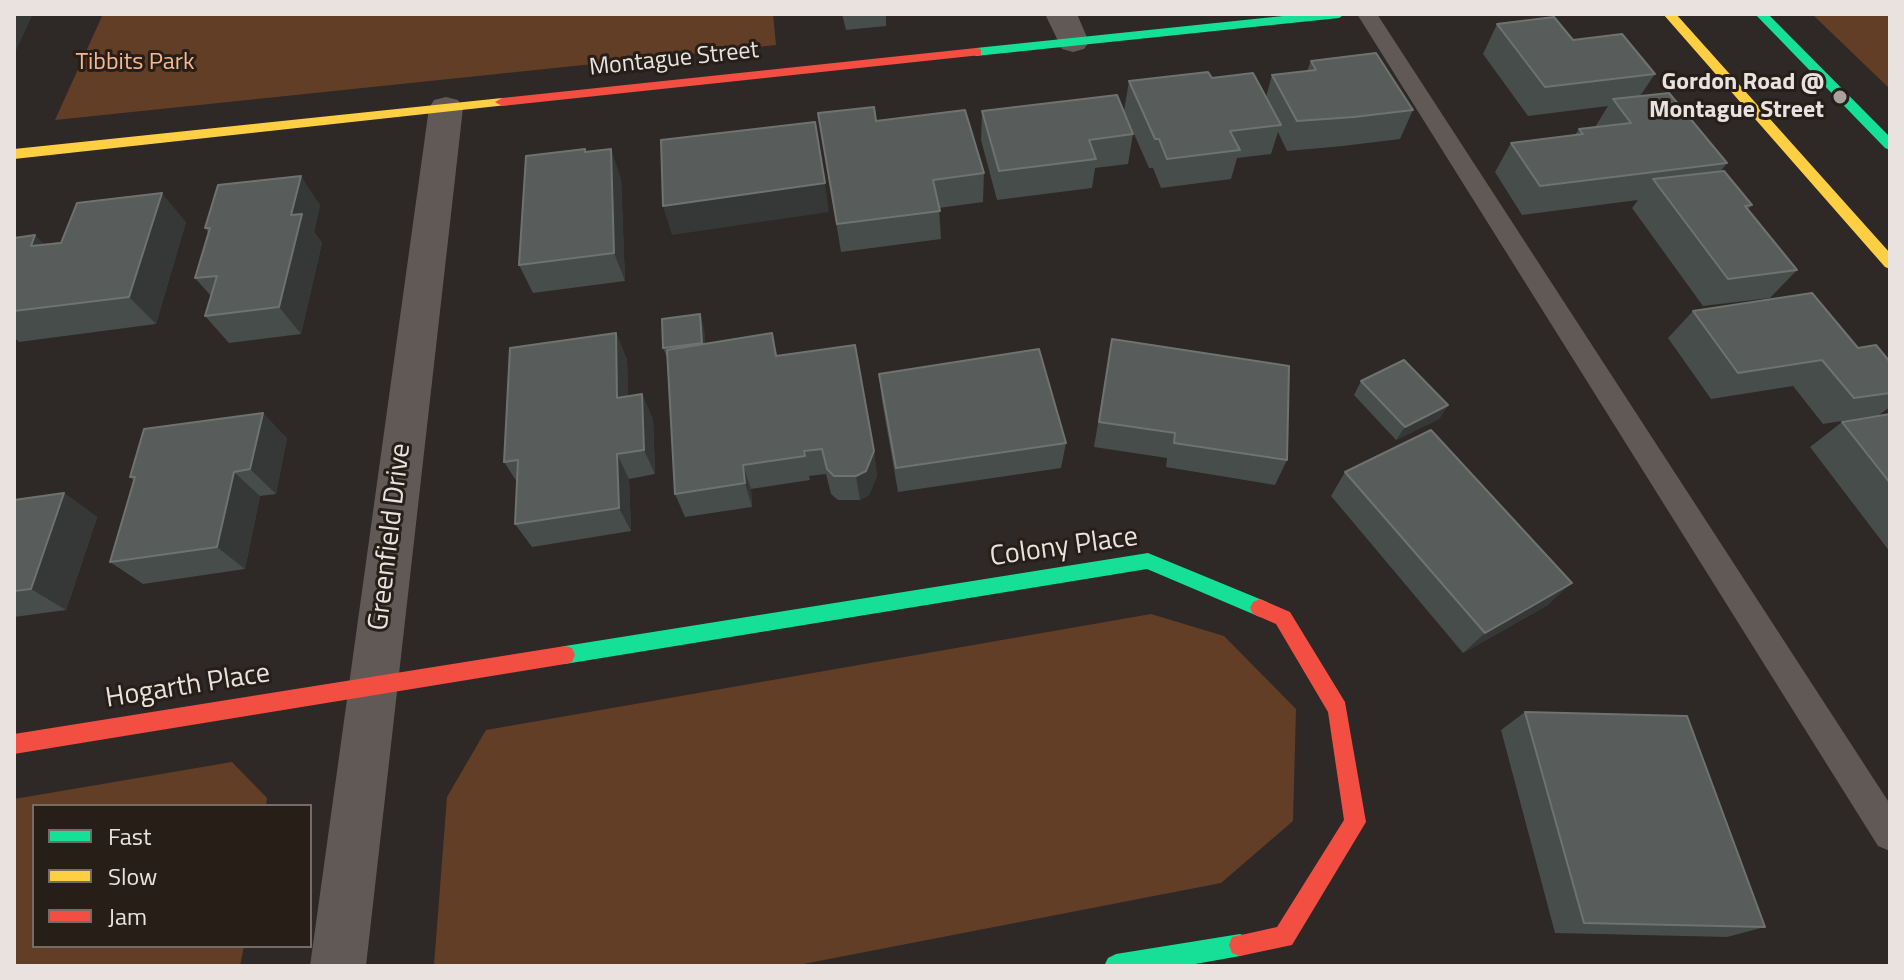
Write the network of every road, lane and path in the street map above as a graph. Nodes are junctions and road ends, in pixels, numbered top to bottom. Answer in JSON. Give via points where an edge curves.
{"nodes":[{"id":1,"x":1339,"y":14,"type":"edge"},
{"id":2,"x":1367,"y":14,"type":"edge"},
{"id":3,"x":1669,"y":14,"type":"edge"},
{"id":4,"x":1761,"y":14,"type":"edge"},
{"id":5,"x":1067,"y":28,"type":"edge"},
{"id":6,"x":446,"y":108,"type":"junction"},
{"id":7,"x":1890,"y":145,"type":"edge"},
{"id":8,"x":14,"y":154,"type":"edge"},
{"id":9,"x":1890,"y":263,"type":"edge"},
{"id":10,"x":372,"y":686,"type":"junction"},
{"id":11,"x":14,"y":744,"type":"edge"},
{"id":12,"x":1890,"y":834,"type":"edge"},
{"id":13,"x":338,"y":966,"type":"edge"},
{"id":14,"x":1116,"y":966,"type":"edge"}],
"edges":[{"from":1,"to":5,"type":"street","name":"Montague Street"},
{"from":2,"to":12,"type":"lane"},
{"from":3,"to":9,"type":"street"},
{"from":4,"to":7,"type":"street"},
{"from":5,"to":6,"type":"street","name":"Montague Street"},
{"from":6,"to":8,"type":"street","name":"Montague Street"},
{"from":6,"to":10,"type":"street","name":"Greenfield Drive"},
{"from":10,"to":11,"type":"street","name":"Hogarth Place"},
{"from":10,"to":13,"type":"street","name":"Greenfield Drive"},
{"from":10,"to":14,"type":"street","name":"Colony Place","via":[[1148,561],[1283,618],[1338,709],[1355,822],[1284,937]]}]}
